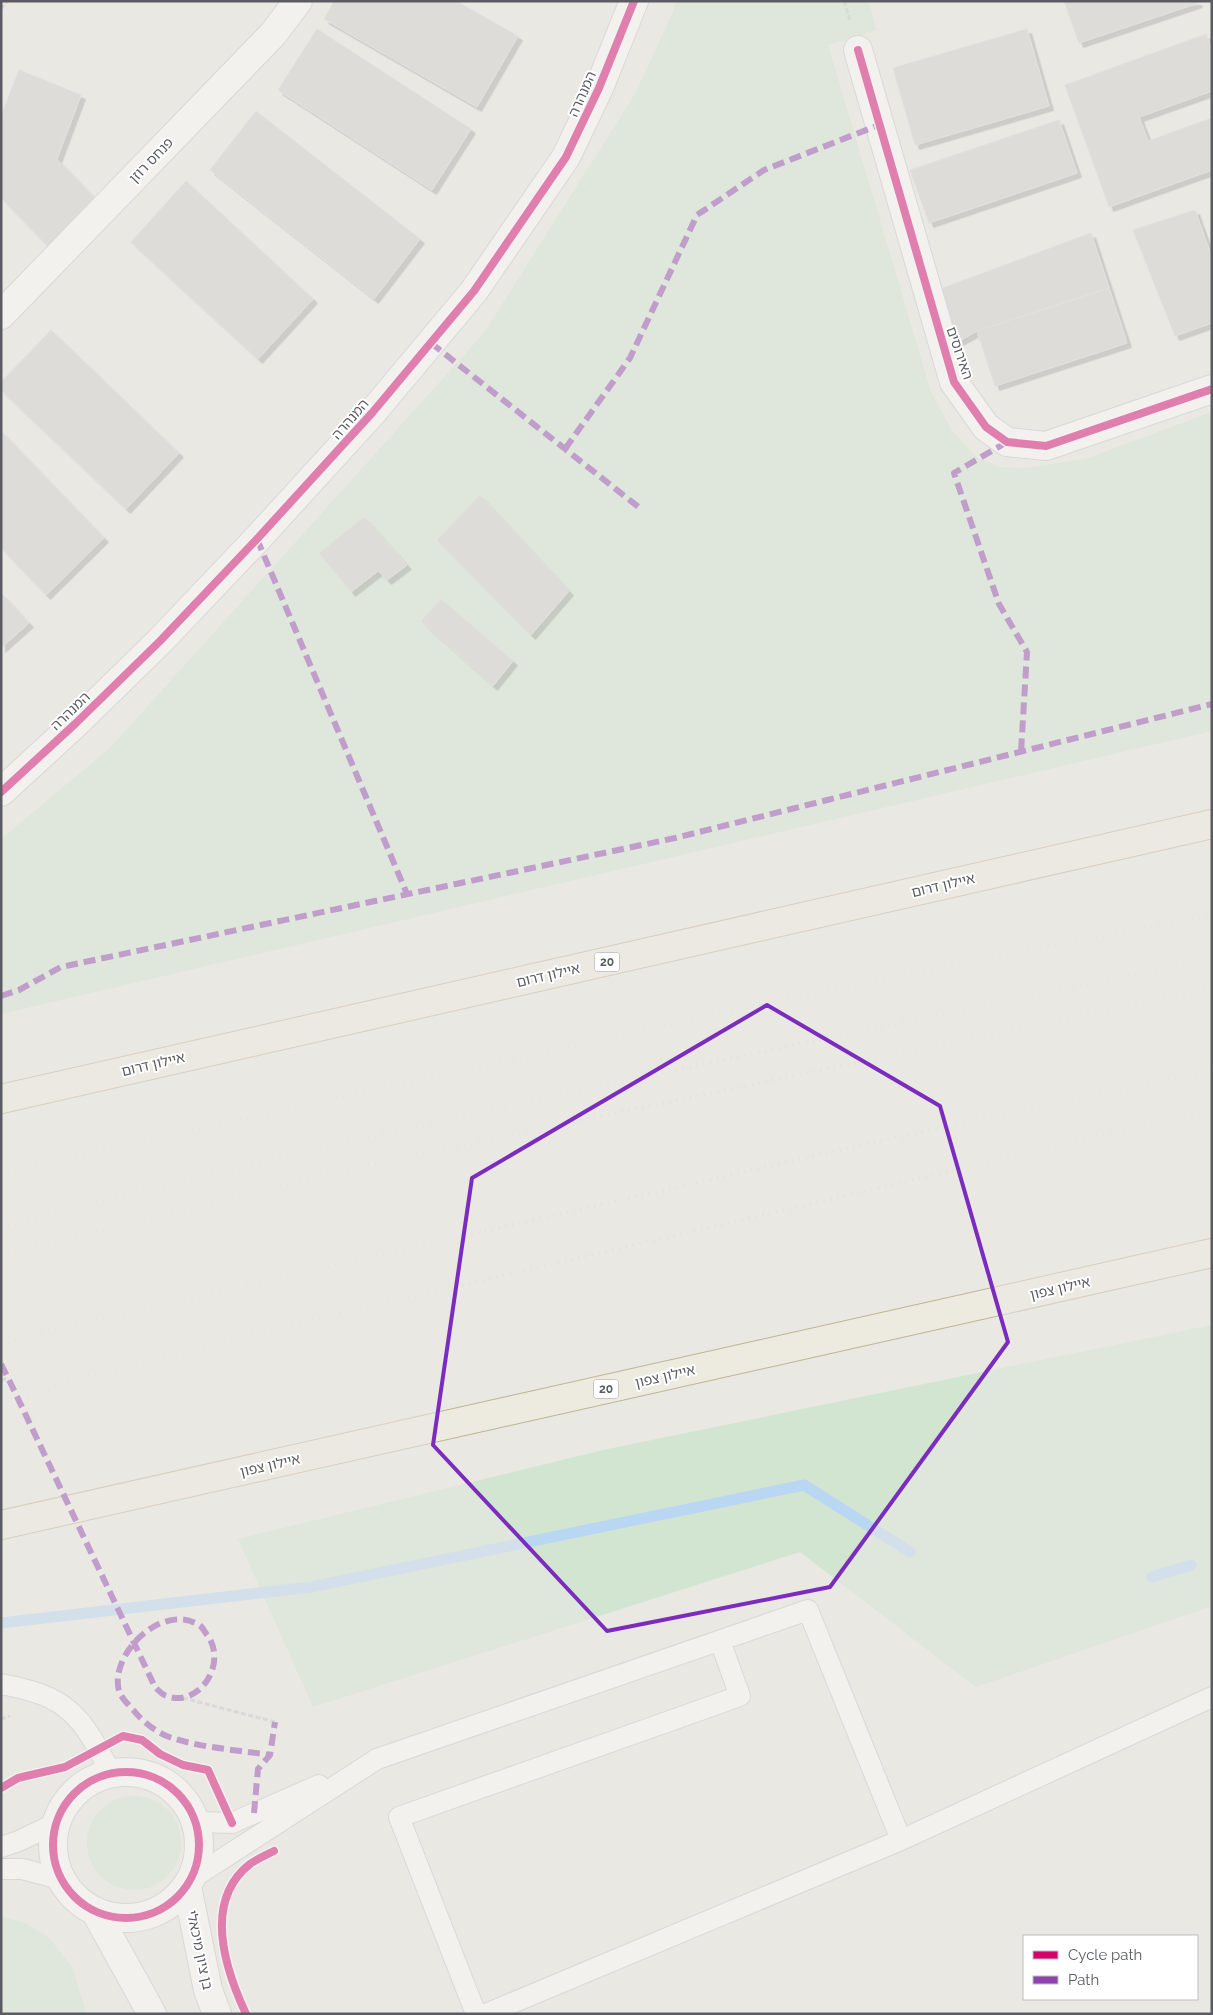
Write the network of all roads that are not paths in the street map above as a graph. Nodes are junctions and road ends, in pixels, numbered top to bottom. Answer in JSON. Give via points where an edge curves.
{"nodes":[{"id":1,"x":298,"y":1,"type":"edge"},
{"id":2,"x":634,"y":1,"type":"edge"},
{"id":3,"x":858,"y":50,"type":"dead end"},
{"id":4,"x":1,"y":315,"type":"edge"},
{"id":5,"x":1212,"y":389,"type":"edge"},
{"id":6,"x":1,"y":792,"type":"edge"},
{"id":7,"x":1212,"y":824,"type":"edge"},
{"id":8,"x":1,"y":1099,"type":"edge"},
{"id":9,"x":1212,"y":1254,"type":"edge"},
{"id":10,"x":1,"y":1525,"type":"edge"},
{"id":11,"x":720,"y":1641,"type":"junction"},
{"id":12,"x":1,"y":1684,"type":"edge"},
{"id":13,"x":1212,"y":1697,"type":"edge"},
{"id":14,"x":362,"y":1766,"type":"junction"},
{"id":15,"x":112,"y":1773,"type":"junction"},
{"id":16,"x":196,"y":1822,"type":"junction"},
{"id":17,"x":56,"y":1823,"type":"junction"},
{"id":18,"x":901,"y":1840,"type":"junction"},
{"id":19,"x":1,"y":1847,"type":"edge"},
{"id":20,"x":1,"y":1869,"type":"edge"},
{"id":21,"x":61,"y":1879,"type":"junction"},
{"id":22,"x":189,"y":1882,"type":"junction"},
{"id":23,"x":95,"y":1911,"type":"junction"},
{"id":24,"x":152,"y":2014,"type":"edge"},
{"id":25,"x":217,"y":2014,"type":"edge"},
{"id":26,"x":476,"y":2014,"type":"edge"},
{"id":27,"x":486,"y":2014,"type":"edge"}],
"edges":[{"from":1,"to":4,"type":"street","name":"פנחס רוזן","via":[[272,34]]},
{"from":2,"to":6,"type":"street","name":"המנהרה","via":[[599,88],[566,157],[474,291],[372,413],[271,524],[160,641]]},
{"from":3,"to":5,"type":"street","name":"האירוסים","via":[[954,382],[986,427],[1007,442],[1046,446]]},
{"from":7,"to":8,"type":"highway","name":"איילון דרום","number":"20"},
{"from":9,"to":10,"type":"highway","name":"איילון צפון","number":"20"},
{"from":11,"to":14,"type":"lane"},
{"from":11,"to":18,"type":"lane","via":[[808,1610]]},
{"from":11,"to":26,"type":"lane","via":[[740,1696],[399,1817]]},
{"from":12,"to":15,"type":"lane","via":[[28,1688],[62,1703],[92,1735]]},
{"from":13,"to":18,"type":"lane"},
{"from":14,"to":16,"type":"lane","via":[[232,1823]]},
{"from":14,"to":22,"type":"lane"},
{"from":15,"to":16,"type":"street","via":[[151,1776],[170,1786],[185,1801]]},
{"from":15,"to":17,"type":"street","via":[[93,1780],[78,1791],[65,1805]]},
{"from":16,"to":22,"type":"street","via":[[200,1846],[196,1869]]},
{"from":17,"to":19,"type":"lane"},
{"from":17,"to":21,"type":"street","via":[[53,1842]]},
{"from":18,"to":27,"type":"lane"},
{"from":20,"to":21,"type":"lane","via":[[22,1869]]},
{"from":21,"to":23,"type":"street","via":[[72,1894]]},
{"from":22,"to":23,"type":"street","via":[[176,1899],[158,1911],[137,1917],[115,1918]]},
{"from":22,"to":25,"type":"street","name":"בן ציון מיכאלי","via":[[206,1982]]},
{"from":23,"to":24,"type":"street"}]}
